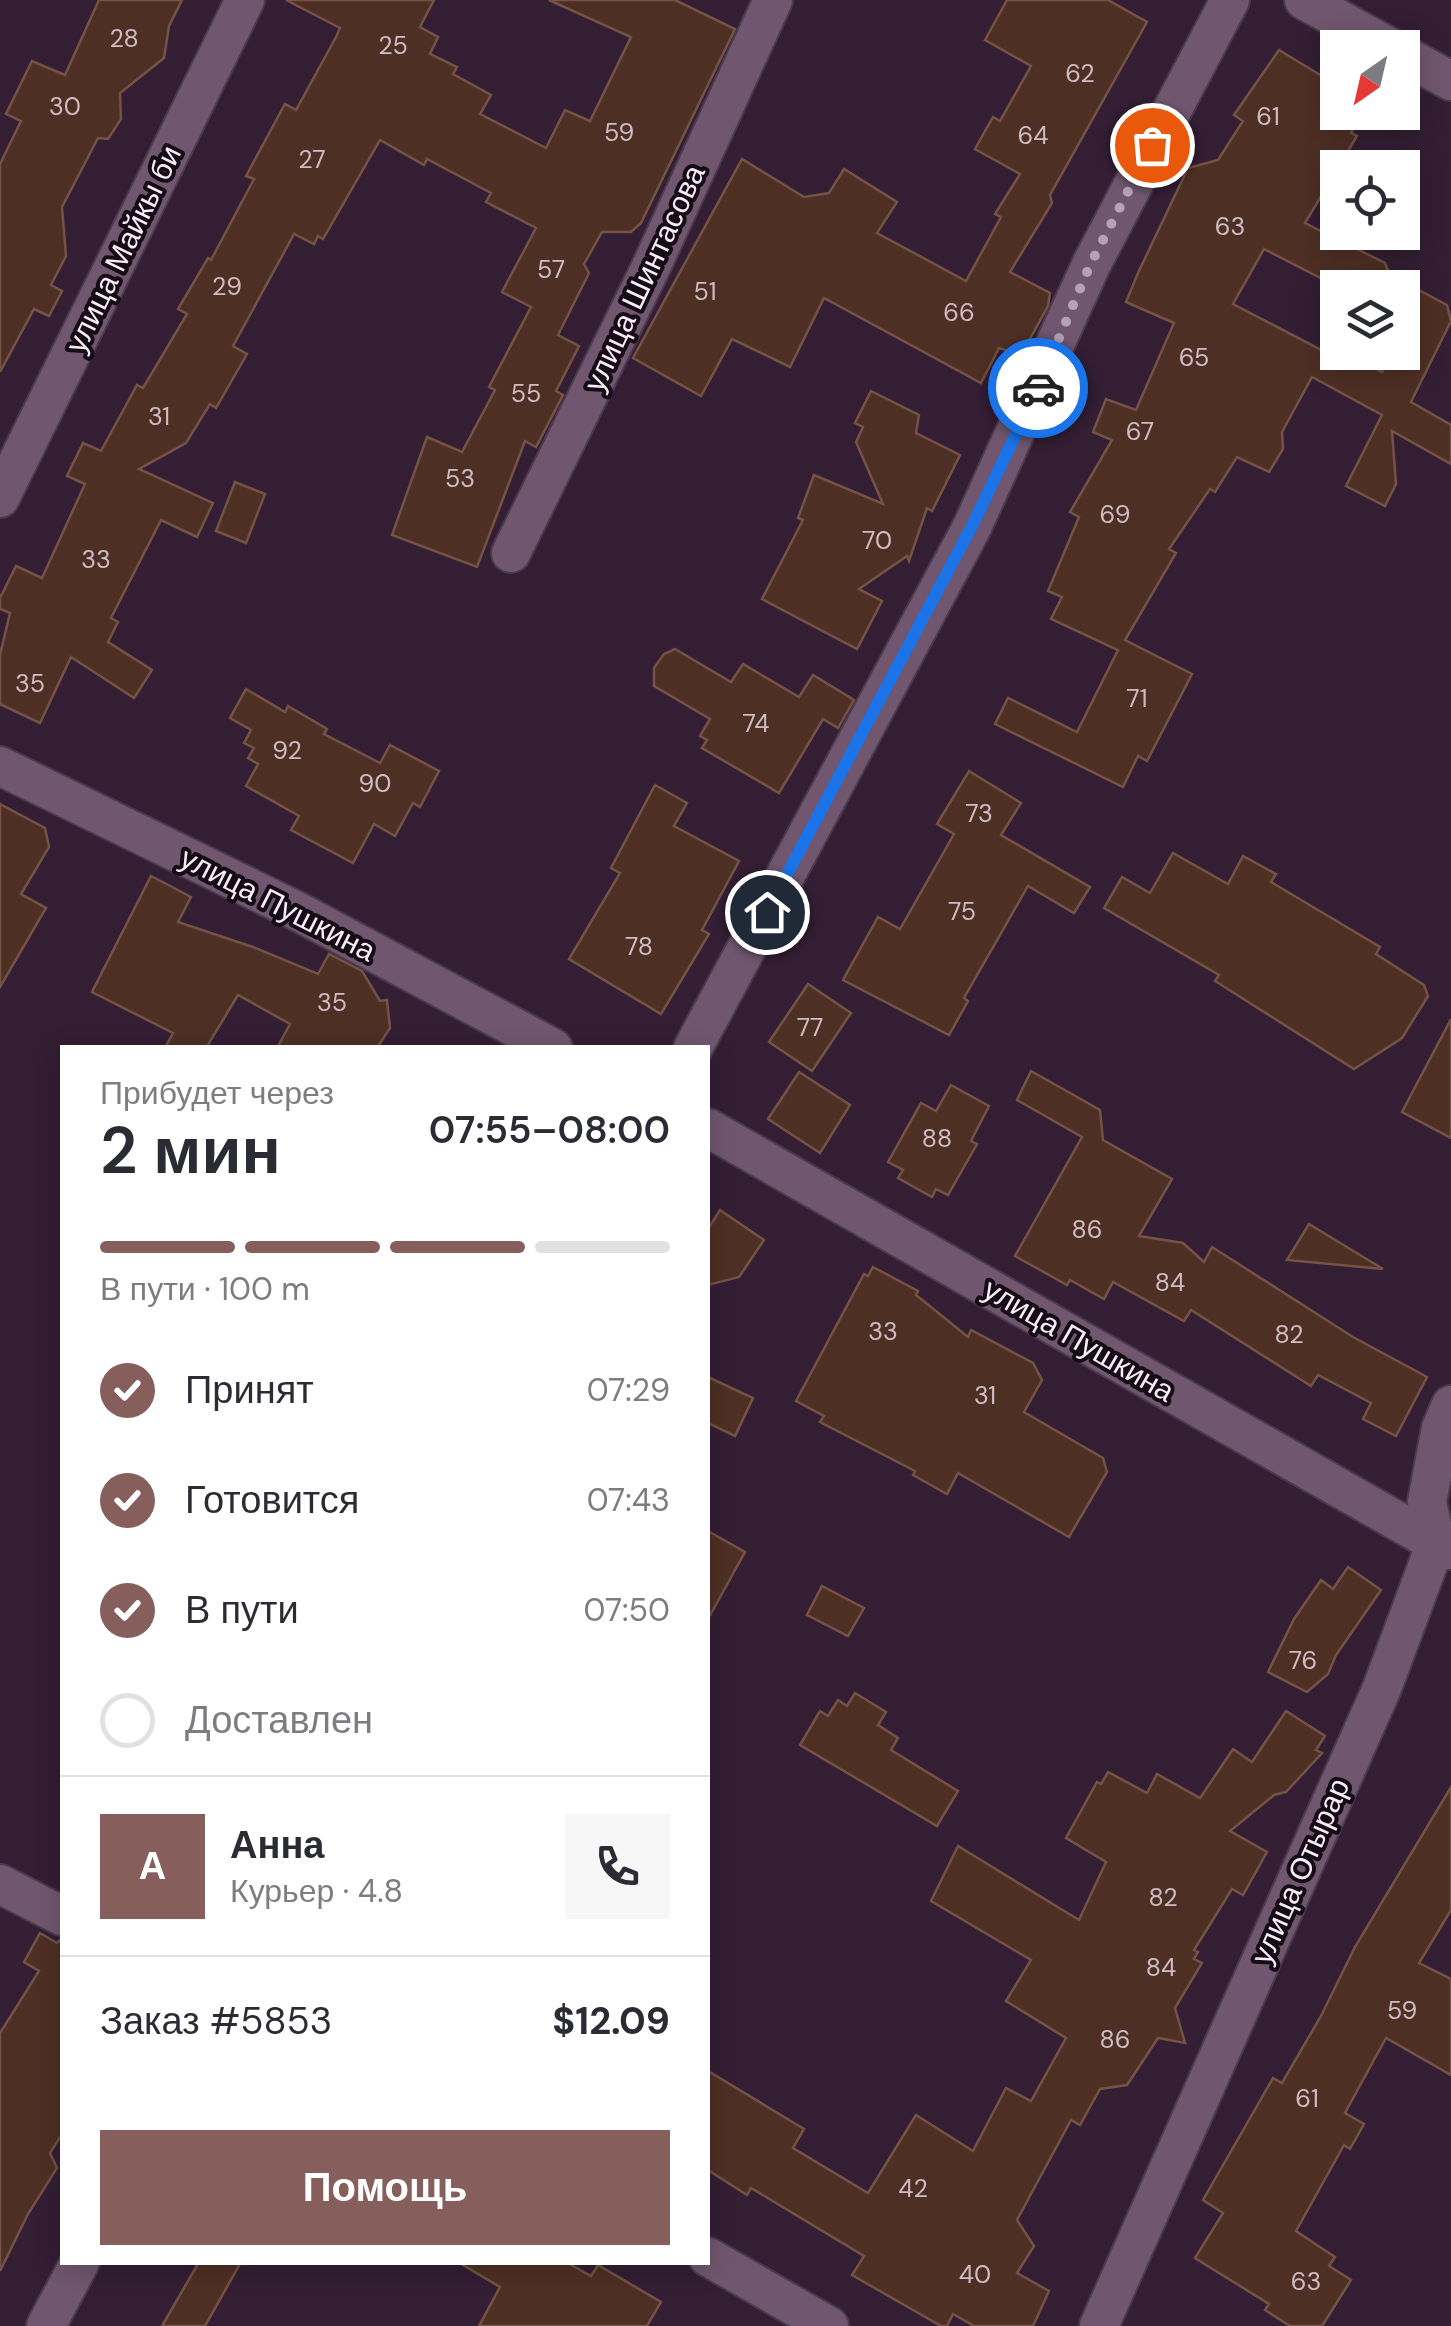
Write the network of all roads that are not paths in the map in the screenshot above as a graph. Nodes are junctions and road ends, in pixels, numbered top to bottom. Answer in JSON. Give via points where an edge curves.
{"nodes":[{"id":1,"x":245,"y":0,"type":"edge"},
{"id":2,"x":773,"y":0,"type":"edge"},
{"id":3,"x":1230,"y":0,"type":"edge"},
{"id":4,"x":1304,"y":0,"type":"edge"},
{"id":5,"x":1358,"y":30,"type":"edge"},
{"id":6,"x":1420,"y":64,"type":"edge"},
{"id":7,"x":1451,"y":81,"type":"edge"},
{"id":8,"x":0,"y":498,"type":"edge"},
{"id":9,"x":512,"y":553,"type":"dead end"},
{"id":10,"x":0,"y":766,"type":"edge"},
{"id":11,"x":547,"y":1045,"type":"edge"},
{"id":12,"x":695,"y":1045,"type":"edge"},
{"id":13,"x":710,"y":1129,"type":"edge"},
{"id":14,"x":1451,"y":1405,"type":"edge"},
{"id":15,"x":1443,"y":1547,"type":"edge"},
{"id":16,"x":0,"y":1884,"type":"edge"},
{"id":17,"x":60,"y":1915,"type":"edge"},
{"id":18,"x":710,"y":2259,"type":"edge"},
{"id":19,"x":78,"y":2265,"type":"edge"},
{"id":20,"x":46,"y":2326,"type":"edge"},
{"id":21,"x":829,"y":2326,"type":"edge"},
{"id":22,"x":1099,"y":2326,"type":"edge"}],
"edges":[{"from":1,"to":8,"type":"street","name":"улица Майкы би"},
{"from":2,"to":9,"type":"street","name":"улица Шинтасова"},
{"from":3,"to":12,"type":"street","via":[[1090,265],[972,526]]},
{"from":4,"to":5,"type":"street"},
{"from":6,"to":7,"type":"street"},
{"from":10,"to":11,"type":"street","name":"улица Пушкина","via":[[297,911]]},
{"from":13,"to":15,"type":"street","name":"улица Пушкина"},
{"from":14,"to":15,"type":"street","name":"улица Отырар","via":[[1427,1502]]},
{"from":15,"to":22,"type":"street","name":"улица Отырар"},
{"from":16,"to":17,"type":"street"},
{"from":18,"to":21,"type":"street"},
{"from":19,"to":20,"type":"street"}]}
